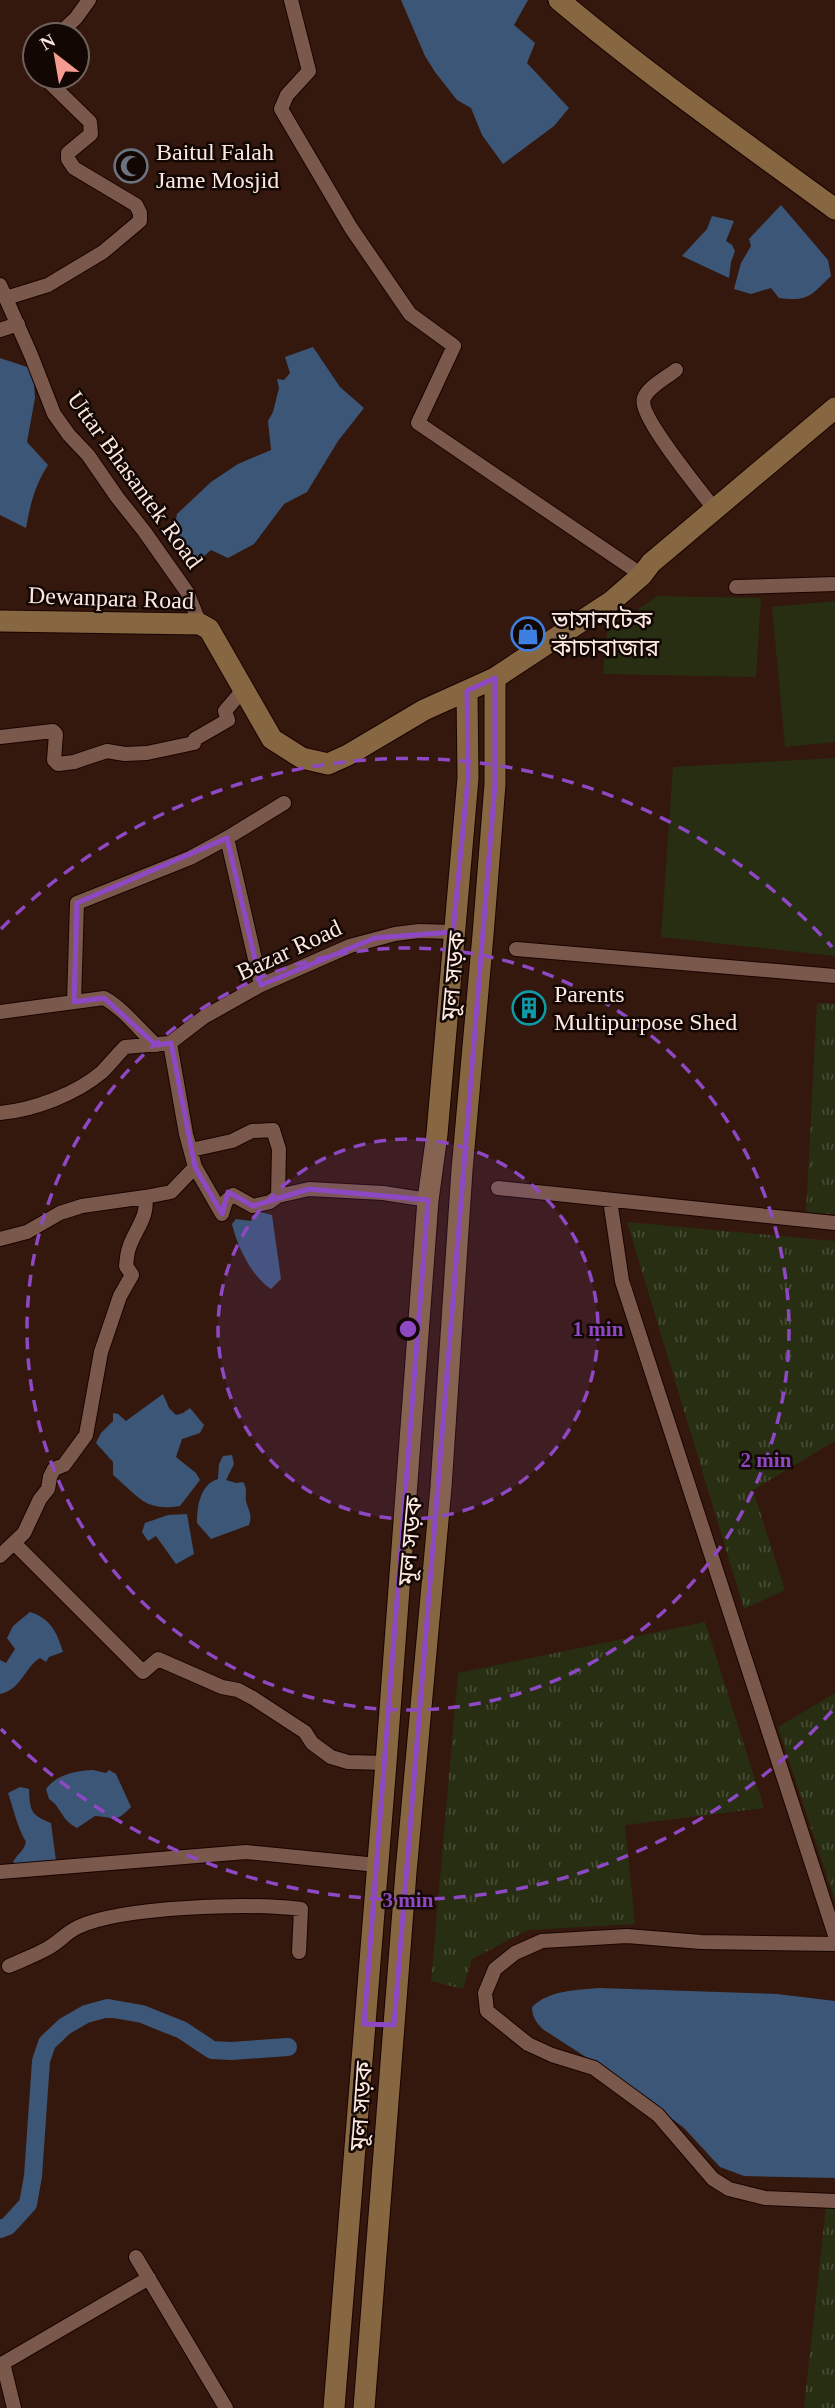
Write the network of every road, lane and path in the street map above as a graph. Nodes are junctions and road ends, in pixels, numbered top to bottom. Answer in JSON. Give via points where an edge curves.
{"nodes":[{"id":1,"x":89,"y":0,"type":"edge"},
{"id":2,"x":291,"y":0,"type":"edge"},
{"id":3,"x":559,"y":0,"type":"edge"},
{"id":4,"x":73,"y":21,"type":"edge"},
{"id":5,"x":58,"y":91,"type":"edge"},
{"id":6,"x":835,"y":209,"type":"edge"},
{"id":7,"x":3,"y":291,"type":"edge"},
{"id":8,"x":18,"y":324,"type":"junction"},
{"id":9,"x":0,"y":330,"type":"edge"},
{"id":10,"x":676,"y":370,"type":"dead end"},
{"id":11,"x":835,"y":408,"type":"edge"},
{"id":12,"x":715,"y":510,"type":"junction"},
{"id":13,"x":642,"y":575,"type":"junction"},
{"id":14,"x":835,"y":584,"type":"edge"},
{"id":15,"x":736,"y":587,"type":"dead end"},
{"id":16,"x":0,"y":621,"type":"edge"},
{"id":17,"x":200,"y":624,"type":"junction"},
{"id":18,"x":495,"y":678,"type":"junction"},
{"id":19,"x":243,"y":690,"type":"junction"},
{"id":20,"x":467,"y":691,"type":"junction"},
{"id":21,"x":0,"y":737,"type":"edge"},
{"id":22,"x":284,"y":803,"type":"dead end"},
{"id":23,"x":227,"y":838,"type":"junction"},
{"id":24,"x":453,"y":932,"type":"junction"},
{"id":25,"x":516,"y":949,"type":"dead end"},
{"id":26,"x":835,"y":976,"type":"edge"},
{"id":27,"x":261,"y":985,"type":"junction"},
{"id":28,"x":74,"y":1002,"type":"junction"},
{"id":29,"x":0,"y":1012,"type":"edge"},
{"id":30,"x":163,"y":1044,"type":"junction"},
{"id":31,"x":0,"y":1113,"type":"edge"},
{"id":32,"x":437,"y":1134,"type":"junction"},
{"id":33,"x":465,"y":1135,"type":"junction"},
{"id":34,"x":191,"y":1150,"type":"junction"},
{"id":35,"x":195,"y":1167,"type":"junction"},
{"id":36,"x":498,"y":1188,"type":"dead end"},
{"id":37,"x":278,"y":1196,"type":"junction"},
{"id":38,"x":145,"y":1197,"type":"junction"},
{"id":39,"x":428,"y":1200,"type":"junction"},
{"id":40,"x":610,"y":1200,"type":"junction"},
{"id":41,"x":835,"y":1223,"type":"edge"},
{"id":42,"x":0,"y":1239,"type":"edge"},
{"id":43,"x":14,"y":1543,"type":"junction"},
{"id":44,"x":0,"y":1556,"type":"edge"},
{"id":45,"x":386,"y":1763,"type":"junction"},
{"id":46,"x":377,"y":1865,"type":"junction"},
{"id":47,"x":0,"y":1872,"type":"edge"},
{"id":48,"x":835,"y":1935,"type":"edge"},
{"id":49,"x":835,"y":1944,"type":"edge"},
{"id":50,"x":299,"y":1952,"type":"dead end"},
{"id":51,"x":9,"y":1966,"type":"dead end"},
{"id":52,"x":364,"y":2024,"type":"junction"},
{"id":53,"x":394,"y":2025,"type":"junction"},
{"id":54,"x":835,"y":2201,"type":"edge"},
{"id":55,"x":136,"y":2257,"type":"dead end"},
{"id":56,"x":149,"y":2278,"type":"junction"},
{"id":57,"x":1,"y":2364,"type":"edge"},
{"id":58,"x":13,"y":2408,"type":"edge"},
{"id":59,"x":226,"y":2408,"type":"edge"},
{"id":60,"x":334,"y":2408,"type":"edge"},
{"id":61,"x":364,"y":2408,"type":"edge"}],
"edges":[{"from":1,"to":4,"type":"street"},
{"from":2,"to":13,"type":"street","via":[[309,71],[287,94],[281,109],[351,228],[410,314],[454,346],[418,423]]},
{"from":3,"to":6,"type":"street","via":[[690,104]]},
{"from":5,"to":7,"type":"street","via":[[92,128],[68,153],[68,159],[74,168],[136,205],[140,221],[116,243],[48,285]]},
{"from":7,"to":8,"type":"street","name":"Uttar Bhasantek Road"},
{"from":8,"to":9,"type":"street"},
{"from":8,"to":17,"type":"street","name":"Uttar Bhasantek Road","via":[[54,414],[187,592]]},
{"from":10,"to":12,"type":"street","via":[[645,394],[644,411]]},
{"from":11,"to":12,"type":"street"},
{"from":12,"to":13,"type":"street","via":[[650,563]]},
{"from":13,"to":18,"type":"street","via":[[612,601]]},
{"from":14,"to":15,"type":"street"},
{"from":16,"to":17,"type":"street","name":"Dewanpara Road"},
{"from":17,"to":19,"type":"street","name":"Dewanpara Road","via":[[209,629]]},
{"from":18,"to":20,"type":"street"},
{"from":18,"to":33,"type":"street","name":"মূল সড়ক","via":[[495,784]]},
{"from":19,"to":20,"type":"street","name":"Dewanpara Road","via":[[272,739],[302,758],[328,764]]},
{"from":19,"to":21,"type":"street","via":[[225,710],[228,720],[194,743],[169,750],[107,751],[58,764],[53,731]]},
{"from":20,"to":24,"type":"street","name":"মূল সড়ক","via":[[468,778]]},
{"from":22,"to":23,"type":"street"},
{"from":23,"to":27,"type":"street"},
{"from":23,"to":28,"type":"street","via":[[190,858],[77,903]]},
{"from":24,"to":27,"type":"street","name":"Bazar Road","via":[[419,931],[375,938]]},
{"from":24,"to":32,"type":"street","name":"মূল সড়ক"},
{"from":25,"to":26,"type":"street"},
{"from":27,"to":30,"type":"street","name":"Bazar Road"},
{"from":28,"to":29,"type":"street"},
{"from":28,"to":30,"type":"street","via":[[104,998]]},
{"from":30,"to":31,"type":"street","via":[[125,1047],[104,1070],[77,1088],[40,1104]]},
{"from":30,"to":34,"type":"street"},
{"from":32,"to":33,"type":"street"},
{"from":32,"to":39,"type":"street","name":"মূল সড়ক"},
{"from":33,"to":53,"type":"street","name":"মূল সড়ক","via":[[441,1487]]},
{"from":34,"to":35,"type":"street"},
{"from":34,"to":37,"type":"street","via":[[232,1141],[252,1131],[273,1130],[279,1149]]},
{"from":35,"to":37,"type":"street","via":[[222,1214],[233,1195],[253,1206]]},
{"from":35,"to":38,"type":"street","via":[[171,1192]]},
{"from":36,"to":40,"type":"street"},
{"from":37,"to":39,"type":"street","via":[[327,1189]]},
{"from":38,"to":42,"type":"street","via":[[82,1206],[27,1232]]},
{"from":38,"to":43,"type":"street","via":[[147,1208],[125,1266],[132,1275],[101,1352],[86,1436],[64,1465],[54,1469],[48,1489]]},
{"from":39,"to":45,"type":"street","name":"মূল সড়ক"},
{"from":40,"to":41,"type":"street"},
{"from":40,"to":48,"type":"street","via":[[622,1281]]},
{"from":43,"to":44,"type":"street"},
{"from":43,"to":45,"type":"street","via":[[143,1672],[159,1659],[253,1698],[305,1732],[331,1757]]},
{"from":45,"to":46,"type":"street","name":"মূল সড়ক"},
{"from":46,"to":47,"type":"street","via":[[246,1852]]},
{"from":46,"to":52,"type":"street","name":"মূল সড়ক"},
{"from":49,"to":54,"type":"street","via":[[627,1936],[542,1941],[515,1953],[495,1969],[485,1993],[487,2011],[528,2044],[594,2068],[658,2115],[713,2179],[729,2189],[765,2198]]},
{"from":50,"to":51,"type":"street","via":[[301,1909],[194,1909],[121,1916],[78,1927],[48,1948]]},
{"from":52,"to":53,"type":"street"},
{"from":52,"to":60,"type":"street","name":"মূল সড়ক"},
{"from":53,"to":61,"type":"street","name":"মূল সড়ক"},
{"from":55,"to":56,"type":"street"},
{"from":56,"to":57,"type":"street"},
{"from":56,"to":59,"type":"street"},
{"from":57,"to":58,"type":"street"}]}
